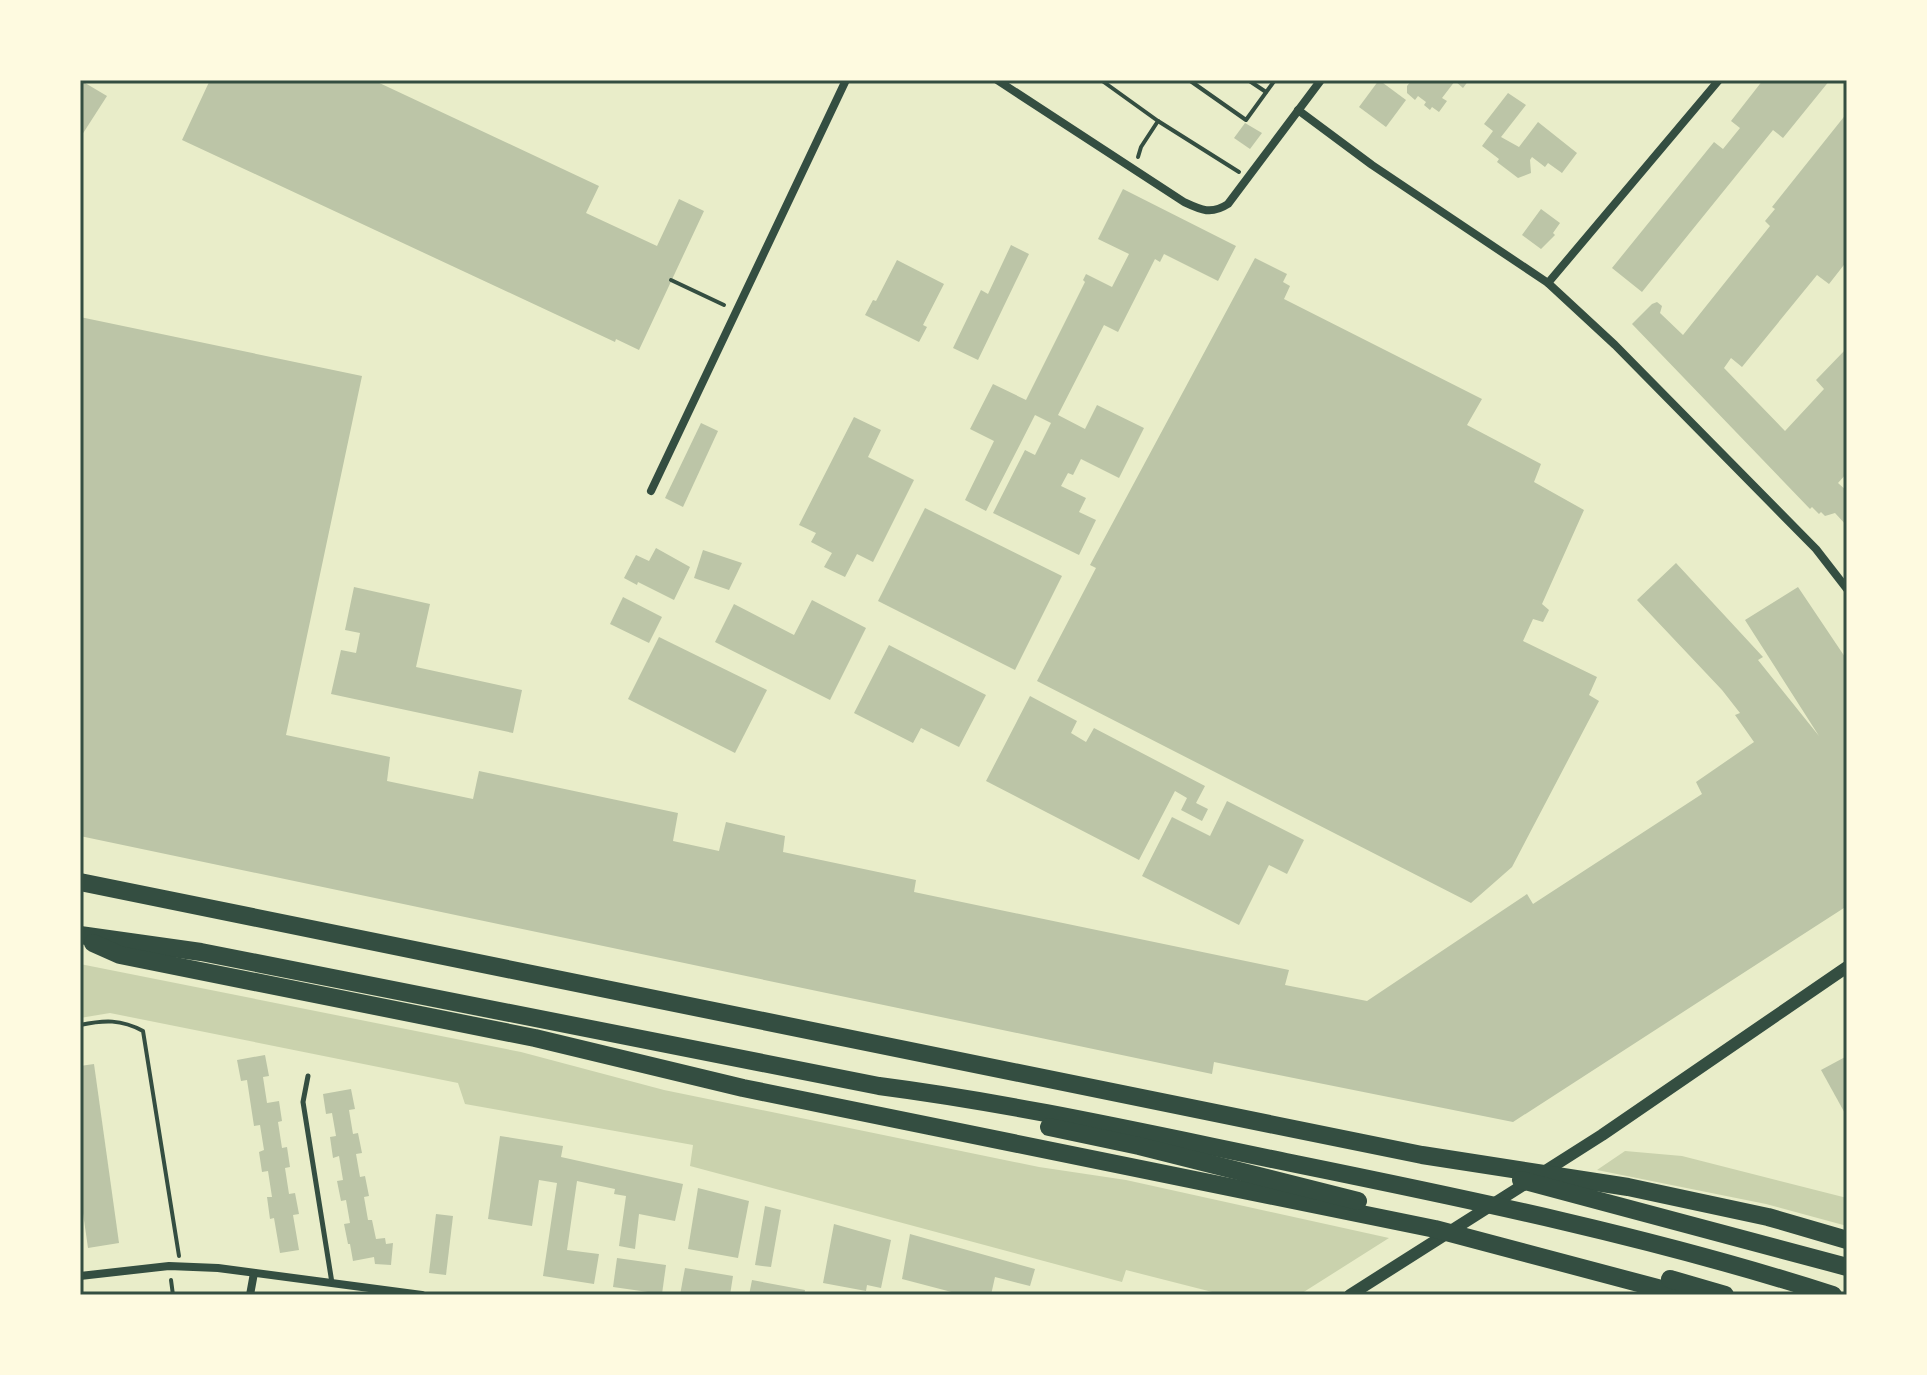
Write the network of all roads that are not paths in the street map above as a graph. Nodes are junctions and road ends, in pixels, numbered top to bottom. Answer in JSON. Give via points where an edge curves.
{"nodes":[{"id":1,"x":846,"y":80,"type":"edge"},
{"id":2,"x":997,"y":80,"type":"edge"},
{"id":3,"x":1321,"y":80,"type":"edge"},
{"id":4,"x":1719,"y":80,"type":"edge"},
{"id":5,"x":1298,"y":110,"type":"junction"},
{"id":6,"x":1548,"y":283,"type":"junction"},
{"id":7,"x":651,"y":491,"type":"dead end"},
{"id":8,"x":1847,"y":589,"type":"edge"},
{"id":9,"x":80,"y":882,"type":"edge"},
{"id":10,"x":80,"y":936,"type":"edge"},
{"id":11,"x":1847,"y":967,"type":"edge"},
{"id":12,"x":308,"y":1076,"type":"dead end"},
{"id":13,"x":879,"y":1086,"type":"junction"},
{"id":14,"x":1422,"y":1155,"type":"junction"},
{"id":15,"x":1847,"y":1240,"type":"edge"},
{"id":16,"x":1847,"y":1267,"type":"edge"},
{"id":17,"x":254,"y":1273,"type":"junction"},
{"id":18,"x":80,"y":1276,"type":"edge"},
{"id":19,"x":332,"y":1283,"type":"junction"},
{"id":20,"x":250,"y":1295,"type":"edge"},
{"id":21,"x":422,"y":1295,"type":"edge"},
{"id":22,"x":1350,"y":1295,"type":"edge"},
{"id":23,"x":1684,"y":1295,"type":"edge"},
{"id":24,"x":1725,"y":1295,"type":"edge"},
{"id":25,"x":1833,"y":1295,"type":"edge"}],
"edges":[{"from":1,"to":7,"type":"street"},
{"from":2,"to":5,"type":"street","via":[[1203,211],[1228,204]]},
{"from":3,"to":5,"type":"street"},
{"from":4,"to":6,"type":"street"},
{"from":5,"to":6,"type":"street"},
{"from":6,"to":8,"type":"street","via":[[1816,549]]},
{"from":9,"to":14,"type":"highway"},
{"from":10,"to":13,"type":"highway","via":[[201,952]]},
{"from":10,"to":23,"type":"highway","via":[[120,955],[1435,1229]]},
{"from":11,"to":22,"type":"street","via":[[1602,1135]]},
{"from":12,"to":19,"type":"lane","via":[[303,1102]]},
{"from":13,"to":24,"type":"highway","via":[[913,1099],[1139,1146],[1484,1230]]},
{"from":13,"to":25,"type":"highway","via":[[1050,1114],[1562,1220],[1702,1254]]},
{"from":14,"to":15,"type":"highway","via":[[1628,1187]]},
{"from":14,"to":16,"type":"highway"},
{"from":17,"to":18,"type":"street","via":[[181,1266]]},
{"from":17,"to":19,"type":"street"},
{"from":17,"to":20,"type":"street"},
{"from":19,"to":21,"type":"street"}]}
